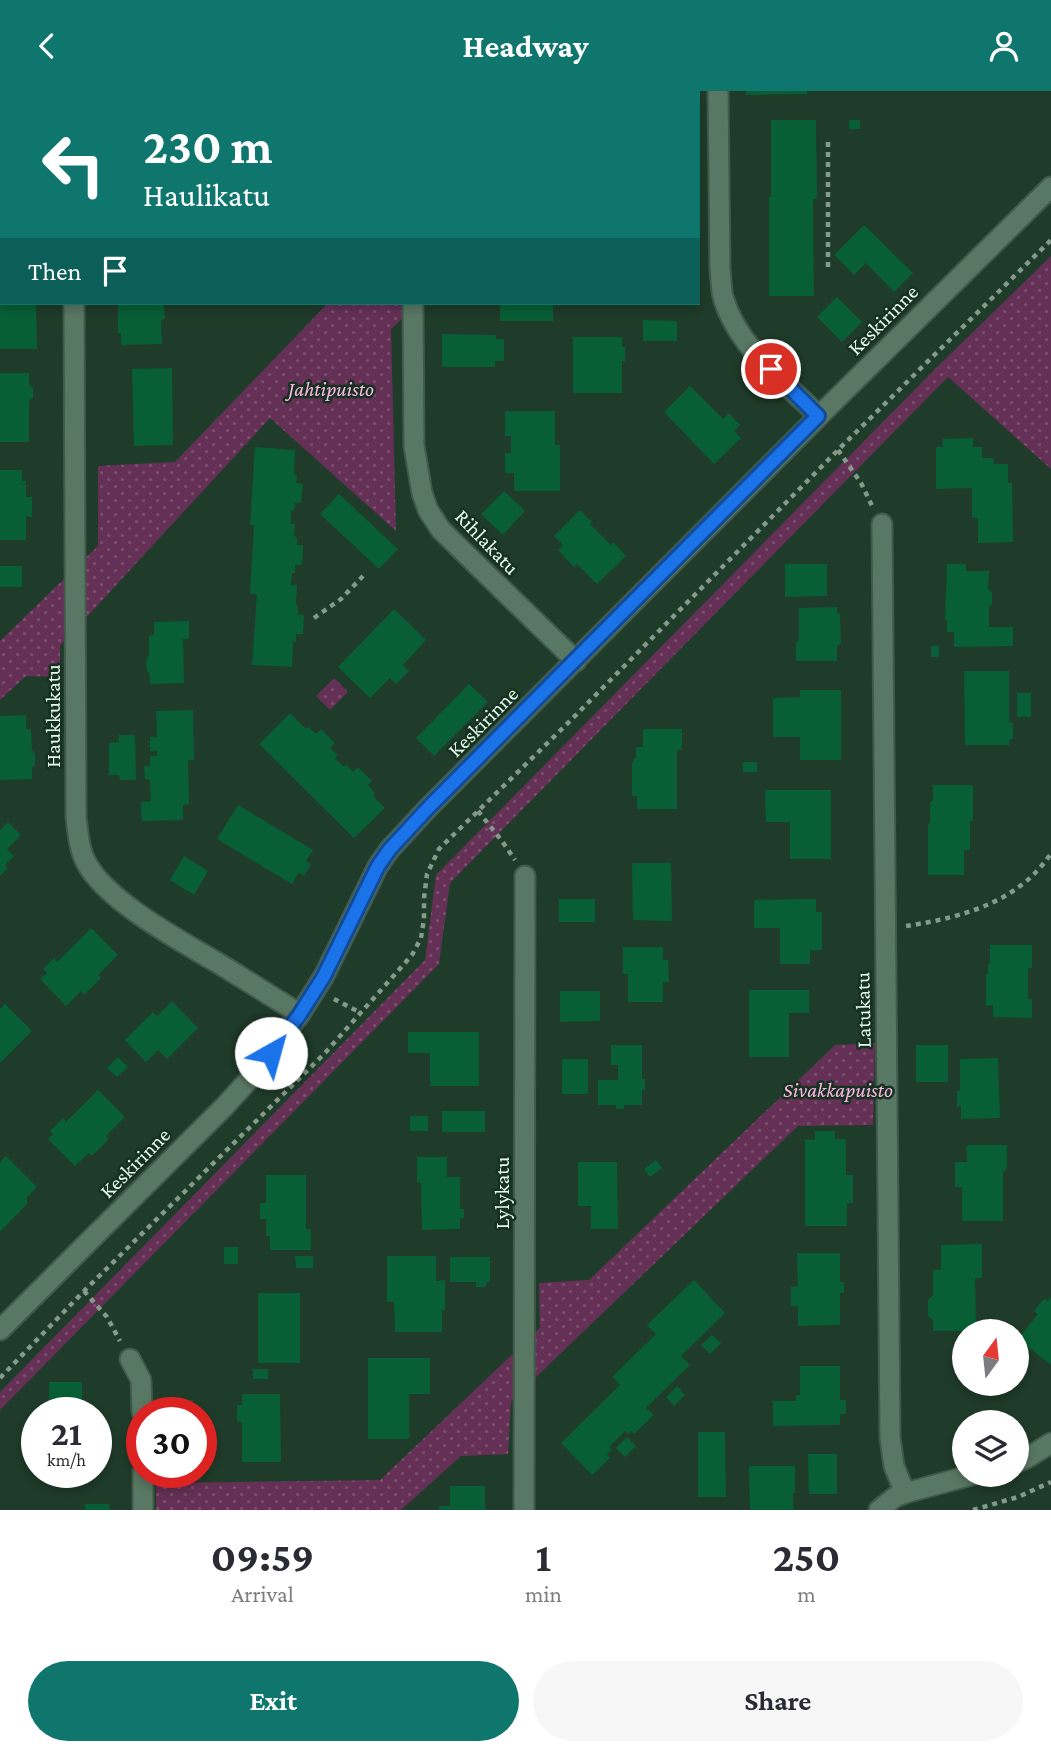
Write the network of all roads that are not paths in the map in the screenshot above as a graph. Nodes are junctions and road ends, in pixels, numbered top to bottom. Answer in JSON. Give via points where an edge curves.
{"nodes":[{"id":1,"x":719,"y":91,"type":"edge"},
{"id":2,"x":1051,"y":187,"type":"edge"},
{"id":3,"x":74,"y":305,"type":"edge"},
{"id":4,"x":413,"y":305,"type":"edge"},
{"id":5,"x":818,"y":416,"type":"junction"},
{"id":6,"x":882,"y":524,"type":"road end"},
{"id":7,"x":576,"y":661,"type":"junction"},
{"id":8,"x":525,"y":876,"type":"road end"},
{"id":9,"x":300,"y":1014,"type":"junction"},
{"id":10,"x":0,"y":1330,"type":"edge"},
{"id":11,"x":130,"y":1359,"type":"road end"},
{"id":12,"x":142,"y":1397,"type":"edge"},
{"id":13,"x":1051,"y":1443,"type":"edge"},
{"id":14,"x":1029,"y":1457,"type":"edge"},
{"id":15,"x":952,"y":1480,"type":"edge"},
{"id":16,"x":143,"y":1488,"type":"edge"},
{"id":17,"x":905,"y":1493,"type":"junction"},
{"id":18,"x":143,"y":1510,"type":"edge"},
{"id":19,"x":524,"y":1510,"type":"edge"},
{"id":20,"x":879,"y":1510,"type":"edge"}],
"edges":[{"from":1,"to":5,"type":"street","via":[[722,293],[739,331],[756,353]]},
{"from":2,"to":5,"type":"street","name":"Keskirinne"},
{"from":3,"to":9,"type":"street","name":"Haukkukatu","via":[[79,841],[97,879],[123,901]]},
{"from":4,"to":7,"type":"street","name":"Rihlakatu","via":[[414,446],[428,510],[441,530]]},
{"from":5,"to":7,"type":"street","name":"Keskirinne"},
{"from":6,"to":17,"type":"street","name":"Latukatu","via":[[890,1438],[894,1466]]},
{"from":7,"to":9,"type":"street","name":"Keskirinne","via":[[390,849]]},
{"from":8,"to":19,"type":"street","name":"Lylykatu"},
{"from":9,"to":10,"type":"street","name":"Keskirinne","via":[[224,1107]]},
{"from":11,"to":12,"type":"street","via":[[141,1380]]},
{"from":13,"to":14,"type":"street"},
{"from":15,"to":17,"type":"street"},
{"from":16,"to":18,"type":"street"},
{"from":17,"to":20,"type":"street"}]}
